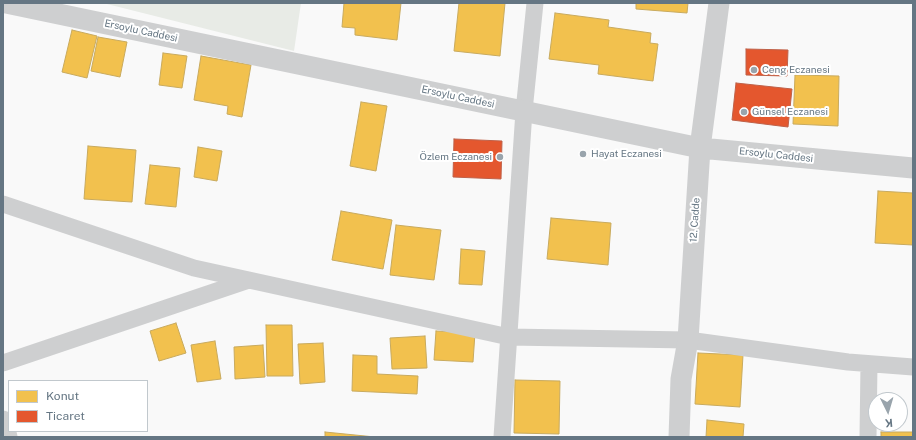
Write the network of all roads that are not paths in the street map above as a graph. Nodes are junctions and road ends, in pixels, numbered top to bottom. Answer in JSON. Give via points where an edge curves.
{"nodes":[{"id":1,"x":6,"y":3,"type":"edge"},
{"id":2,"x":535,"y":3,"type":"edge"},
{"id":3,"x":719,"y":3,"type":"edge"},
{"id":4,"x":524,"y":111,"type":"junction"},
{"id":5,"x":700,"y":148,"type":"junction"},
{"id":6,"x":913,"y":168,"type":"edge"},
{"id":7,"x":3,"y":204,"type":"edge"},
{"id":8,"x":249,"y":280,"type":"junction"},
{"id":9,"x":508,"y":337,"type":"junction"},
{"id":10,"x":688,"y":340,"type":"junction"},
{"id":11,"x":3,"y":363,"type":"edge"},
{"id":12,"x":869,"y":364,"type":"junction"},
{"id":13,"x":913,"y":367,"type":"edge"},
{"id":14,"x":3,"y":421,"type":"edge"},
{"id":15,"x":7,"y":437,"type":"edge"},
{"id":16,"x":502,"y":437,"type":"edge"},
{"id":17,"x":679,"y":437,"type":"edge"},
{"id":18,"x":868,"y":437,"type":"edge"}],
"edges":[{"from":1,"to":4,"type":"street","name":"Ersoylu Caddesi"},
{"from":2,"to":4,"type":"street"},
{"from":3,"to":5,"type":"street","name":"12. Cadde"},
{"from":4,"to":5,"type":"street","name":"Ersoylu Caddesi"},
{"from":4,"to":9,"type":"street"},
{"from":5,"to":6,"type":"street","name":"Ersoylu Caddesi"},
{"from":5,"to":10,"type":"street","name":"12. Cadde"},
{"from":7,"to":8,"type":"street","via":[[194,268]]},
{"from":8,"to":9,"type":"street"},
{"from":8,"to":11,"type":"street"},
{"from":9,"to":10,"type":"street"},
{"from":9,"to":16,"type":"street"},
{"from":10,"to":12,"type":"street"},
{"from":10,"to":17,"type":"street","name":"12. Cadde","via":[[681,379]]},
{"from":12,"to":13,"type":"street"},
{"from":12,"to":18,"type":"street"},
{"from":14,"to":15,"type":"street"}]}
